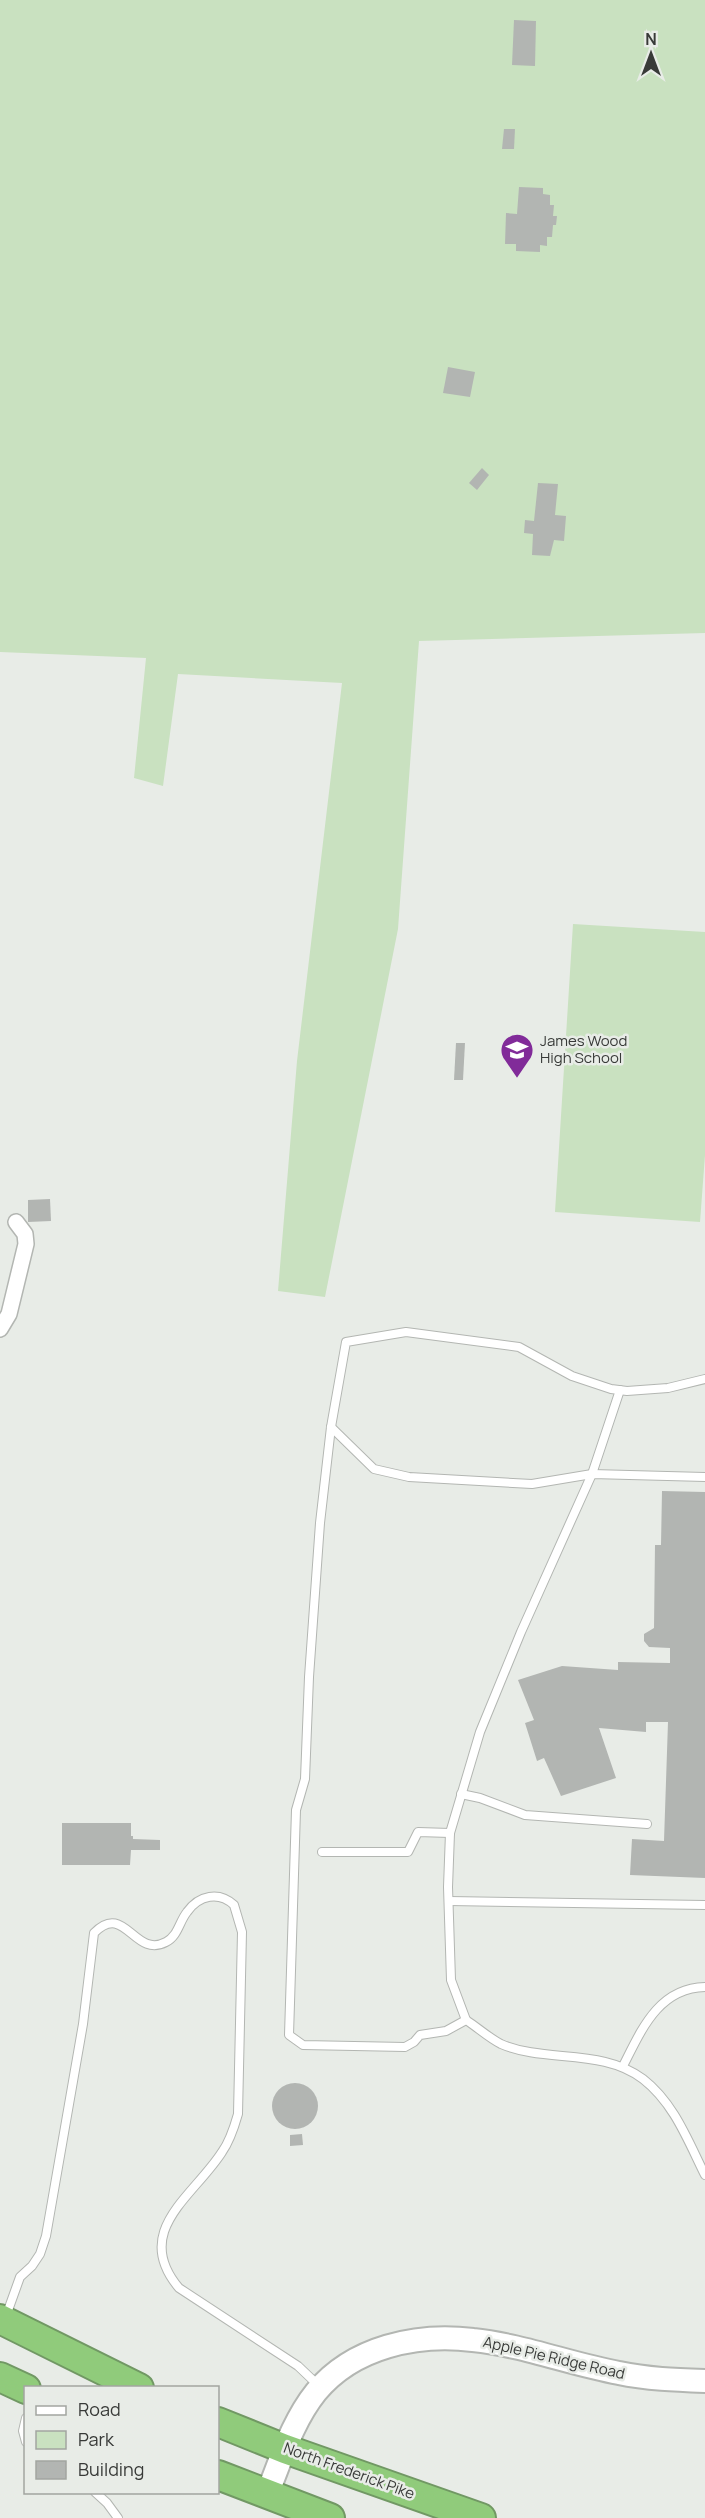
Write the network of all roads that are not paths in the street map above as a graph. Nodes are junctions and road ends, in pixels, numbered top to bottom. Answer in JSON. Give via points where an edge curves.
{"nodes":[{"id":1,"x":16,"y":1222,"type":"dead end"},
{"id":2,"x":0,"y":1329,"type":"edge"},
{"id":3,"x":705,"y":1379,"type":"edge"},
{"id":4,"x":620,"y":1390,"type":"junction"},
{"id":5,"x":331,"y":1427,"type":"junction"},
{"id":6,"x":592,"y":1474,"type":"junction"},
{"id":7,"x":705,"y":1477,"type":"edge"},
{"id":8,"x":461,"y":1794,"type":"junction"},
{"id":9,"x":647,"y":1824,"type":"dead end"},
{"id":10,"x":450,"y":1833,"type":"junction"},
{"id":11,"x":322,"y":1852,"type":"dead end"},
{"id":12,"x":449,"y":1901,"type":"junction"},
{"id":13,"x":705,"y":1905,"type":"edge"},
{"id":14,"x":705,"y":1987,"type":"edge"},
{"id":15,"x":466,"y":2020,"type":"junction"},
{"id":16,"x":623,"y":2066,"type":"junction"},
{"id":17,"x":705,"y":2175,"type":"edge"},
{"id":18,"x":2,"y":2320,"type":"edge"},
{"id":19,"x":0,"y":2377,"type":"edge"},
{"id":20,"x":705,"y":2381,"type":"edge"},
{"id":21,"x":135,"y":2386,"type":"edge"},
{"id":22,"x":320,"y":2387,"type":"junction"},
{"id":23,"x":24,"y":2388,"type":"edge"},
{"id":24,"x":219,"y":2422,"type":"edge"},
{"id":25,"x":285,"y":2449,"type":"junction"},
{"id":26,"x":219,"y":2475,"type":"edge"},
{"id":27,"x":96,"y":2494,"type":"edge"},
{"id":28,"x":267,"y":2494,"type":"junction"},
{"id":29,"x":118,"y":2518,"type":"edge"},
{"id":30,"x":330,"y":2518,"type":"edge"},
{"id":31,"x":481,"y":2518,"type":"edge"}],
"edges":[{"from":1,"to":2,"type":"street","via":[[25,1234],[26,1244],[9,1314]]},
{"from":3,"to":4,"type":"lane","via":[[668,1388]]},
{"from":4,"to":5,"type":"lane","via":[[593,1385],[519,1347],[406,1332],[346,1342]]},
{"from":4,"to":6,"type":"lane"},
{"from":5,"to":6,"type":"lane","via":[[374,1469],[409,1477],[532,1484]]},
{"from":5,"to":15,"type":"lane","via":[[316,1572],[305,1779],[296,1810],[289,2035],[303,2045],[405,2047],[420,2035],[446,2031]]},
{"from":6,"to":7,"type":"lane"},
{"from":6,"to":8,"type":"lane","via":[[484,1722]]},
{"from":8,"to":9,"type":"lane","via":[[525,1815]]},
{"from":8,"to":10,"type":"lane"},
{"from":10,"to":11,"type":"lane","via":[[418,1832],[408,1852]]},
{"from":10,"to":12,"type":"lane"},
{"from":12,"to":13,"type":"lane"},
{"from":12,"to":15,"type":"lane","via":[[451,1980]]},
{"from":14,"to":16,"type":"lane","via":[[676,1994],[657,2006]]},
{"from":15,"to":16,"type":"lane","via":[[500,2043],[542,2054]]},
{"from":16,"to":17,"type":"lane","via":[[643,2078],[673,2111]]},
{"from":18,"to":21,"type":"highway"},
{"from":18,"to":22,"type":"lane","via":[[20,2277],[40,2254],[46,2236],[83,2024],[94,1933],[101,1926],[118,1924],[139,1941],[160,1945],[177,1933],[197,1902],[219,1896],[234,1905],[242,1932],[238,2114],[222,2153],[169,2218],[163,2234],[163,2263],[179,2288],[298,2366]]},
{"from":19,"to":23,"type":"highway"},
{"from":20,"to":22,"type":"street","name":"Apple Pie Ridge Road","via":[[621,2374],[497,2344],[441,2338],[380,2348],[340,2369]]},
{"from":22,"to":25,"type":"street","name":"Apple Pie Ridge Road","via":[[298,2418]]},
{"from":24,"to":25,"type":"highway","name":"North Frederick Pike"},
{"from":25,"to":28,"type":"street","name":"Apple Pie Ridge Road"},
{"from":25,"to":31,"type":"highway","name":"North Frederick Pike"},
{"from":26,"to":28,"type":"highway"},
{"from":27,"to":29,"type":"lane"},
{"from":28,"to":30,"type":"highway"}]}
